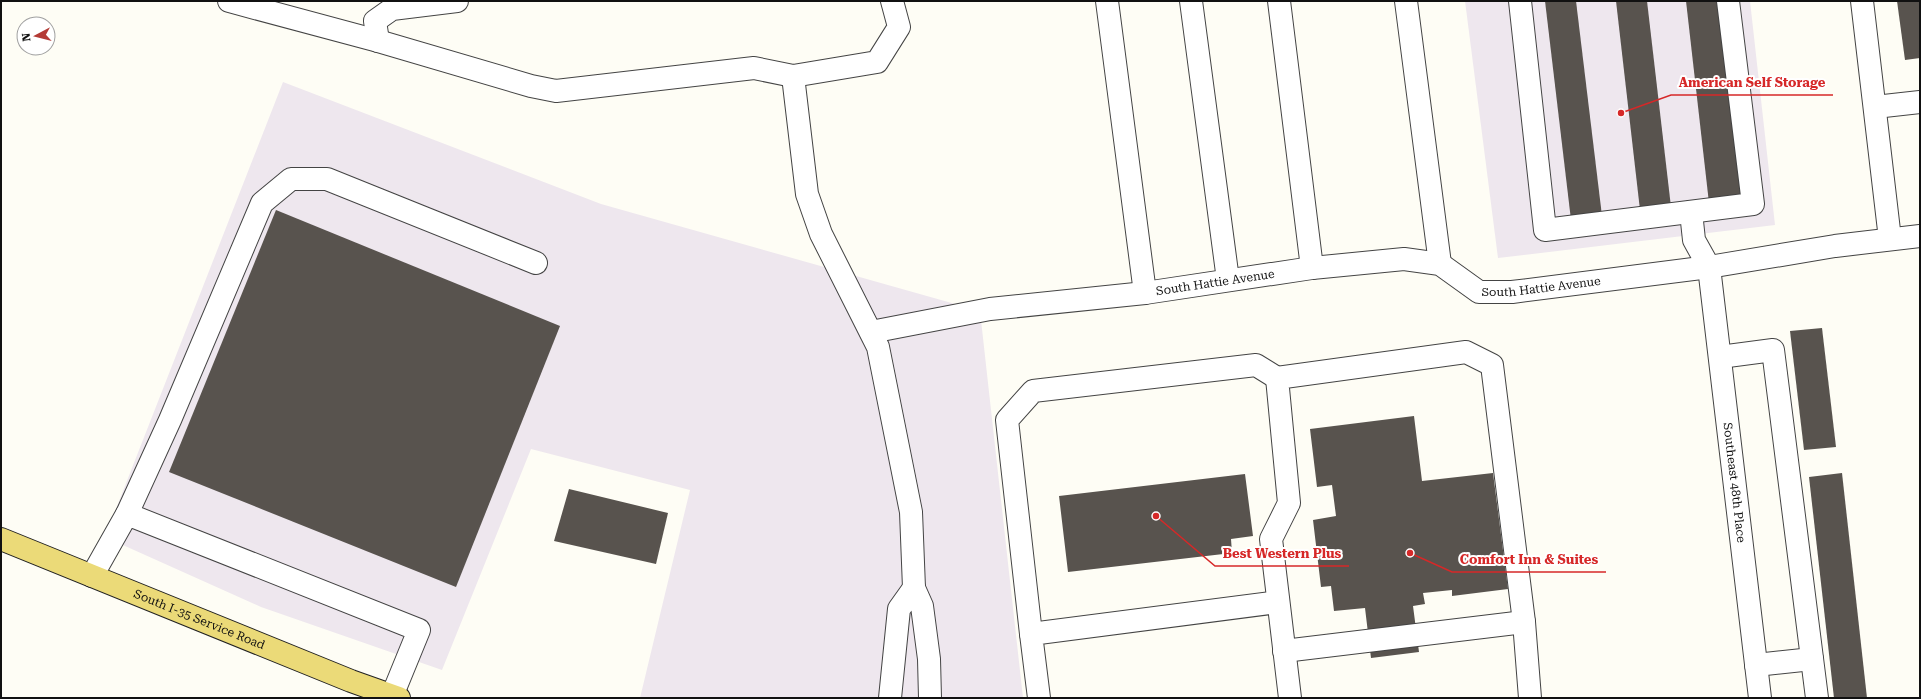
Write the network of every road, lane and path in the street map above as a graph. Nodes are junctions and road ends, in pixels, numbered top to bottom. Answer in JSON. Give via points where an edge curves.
{"nodes":[{"id":1,"x":229,"y":1,"type":"edge"},
{"id":2,"x":457,"y":1,"type":"edge"},
{"id":3,"x":892,"y":1,"type":"edge"},
{"id":4,"x":1107,"y":1,"type":"edge"},
{"id":5,"x":1191,"y":1,"type":"edge"},
{"id":6,"x":1279,"y":1,"type":"edge"},
{"id":7,"x":1406,"y":1,"type":"edge"},
{"id":8,"x":1520,"y":1,"type":"edge"},
{"id":9,"x":1728,"y":1,"type":"edge"},
{"id":10,"x":1862,"y":1,"type":"edge"},
{"id":11,"x":378,"y":42,"type":"junction"},
{"id":12,"x":793,"y":76,"type":"junction"},
{"id":13,"x":1920,"y":102,"type":"edge"},
{"id":14,"x":1875,"y":107,"type":"junction"},
{"id":15,"x":1690,"y":212,"type":"junction"},
{"id":16,"x":1920,"y":236,"type":"edge"},
{"id":17,"x":1890,"y":239,"type":"junction"},
{"id":18,"x":536,"y":263,"type":"dead end"},
{"id":19,"x":1440,"y":264,"type":"junction"},
{"id":20,"x":1709,"y":267,"type":"junction"},
{"id":21,"x":1312,"y":268,"type":"junction"},
{"id":22,"x":1228,"y":280,"type":"junction"},
{"id":23,"x":1145,"y":293,"type":"junction"},
{"id":24,"x":871,"y":332,"type":"junction"},
{"id":25,"x":1720,"y":357,"type":"junction"},
{"id":26,"x":1277,"y":378,"type":"junction"},
{"id":27,"x":127,"y":514,"type":"junction"},
{"id":28,"x":1,"y":539,"type":"edge"},
{"id":29,"x":92,"y":576,"type":"junction"},
{"id":30,"x":914,"y":588,"type":"junction"},
{"id":31,"x":1278,"y":602,"type":"junction"},
{"id":32,"x":1524,"y":622,"type":"junction"},
{"id":33,"x":1031,"y":634,"type":"junction"},
{"id":34,"x":1284,"y":651,"type":"junction"},
{"id":35,"x":1812,"y":658,"type":"junction"},
{"id":36,"x":1756,"y":665,"type":"junction"},
{"id":37,"x":395,"y":697,"type":"edge"},
{"id":38,"x":890,"y":698,"type":"edge"},
{"id":39,"x":930,"y":698,"type":"edge"},
{"id":40,"x":1039,"y":698,"type":"edge"},
{"id":41,"x":1290,"y":698,"type":"edge"},
{"id":42,"x":1530,"y":698,"type":"edge"},
{"id":43,"x":1760,"y":698,"type":"edge"},
{"id":44,"x":1817,"y":698,"type":"edge"}],
"edges":[{"from":1,"to":11,"type":"street"},
{"from":2,"to":11,"type":"street","via":[[392,9],[375,21]]},
{"from":3,"to":12,"type":"street","via":[[900,27],[877,62]]},
{"from":4,"to":23,"type":"street"},
{"from":5,"to":22,"type":"street"},
{"from":6,"to":21,"type":"street"},
{"from":7,"to":19,"type":"street"},
{"from":8,"to":15,"type":"street","via":[[1545,230]]},
{"from":9,"to":15,"type":"street","via":[[1753,204]]},
{"from":10,"to":14,"type":"street"},
{"from":11,"to":12,"type":"street","via":[[556,91],[754,68]]},
{"from":12,"to":24,"type":"street","via":[[807,194],[821,234]]},
{"from":13,"to":14,"type":"street"},
{"from":14,"to":17,"type":"street"},
{"from":15,"to":20,"type":"street","via":[[1694,240]]},
{"from":16,"to":17,"type":"street","name":"South Hattie Avenue"},
{"from":17,"to":20,"type":"street","name":"South Hattie Avenue"},
{"from":18,"to":27,"type":"street","via":[[327,179],[291,179],[262,203],[170,420]]},
{"from":19,"to":20,"type":"street","name":"South Hattie Avenue","via":[[1479,292],[1512,292]]},
{"from":19,"to":21,"type":"street","name":"South Hattie Avenue","via":[[1404,259]]},
{"from":20,"to":25,"type":"street","name":"Southeast 48th Place"},
{"from":21,"to":22,"type":"street","name":"South Hattie Avenue"},
{"from":22,"to":23,"type":"street","name":"South Hattie Avenue"},
{"from":23,"to":24,"type":"street","name":"South Hattie Avenue","via":[[990,309]]},
{"from":24,"to":30,"type":"street","via":[[878,347],[911,512]]},
{"from":25,"to":35,"type":"street","via":[[1773,350]]},
{"from":25,"to":36,"type":"street","name":"Southeast 48th Place"},
{"from":26,"to":31,"type":"street","via":[[1289,503],[1271,539]]},
{"from":26,"to":32,"type":"street","via":[[1466,352],[1492,365]]},
{"from":26,"to":33,"type":"street","via":[[1256,365],[1033,391],[1007,420]]},
{"from":27,"to":29,"type":"street"},
{"from":27,"to":37,"type":"street","via":[[419,630]]},
{"from":28,"to":29,"type":"main road","name":"South I-35 Service Road"},
{"from":29,"to":37,"type":"main road","name":"South I-35 Service Road"},
{"from":30,"to":38,"type":"street","via":[[899,609]]},
{"from":30,"to":39,"type":"street","via":[[922,606],[929,659]]},
{"from":31,"to":33,"type":"street"},
{"from":31,"to":34,"type":"street"},
{"from":32,"to":34,"type":"street"},
{"from":32,"to":42,"type":"street"},
{"from":33,"to":40,"type":"street"},
{"from":34,"to":41,"type":"street"},
{"from":35,"to":36,"type":"street"},
{"from":35,"to":44,"type":"street"},
{"from":36,"to":43,"type":"street","name":"Southeast 48th Place"}]}
